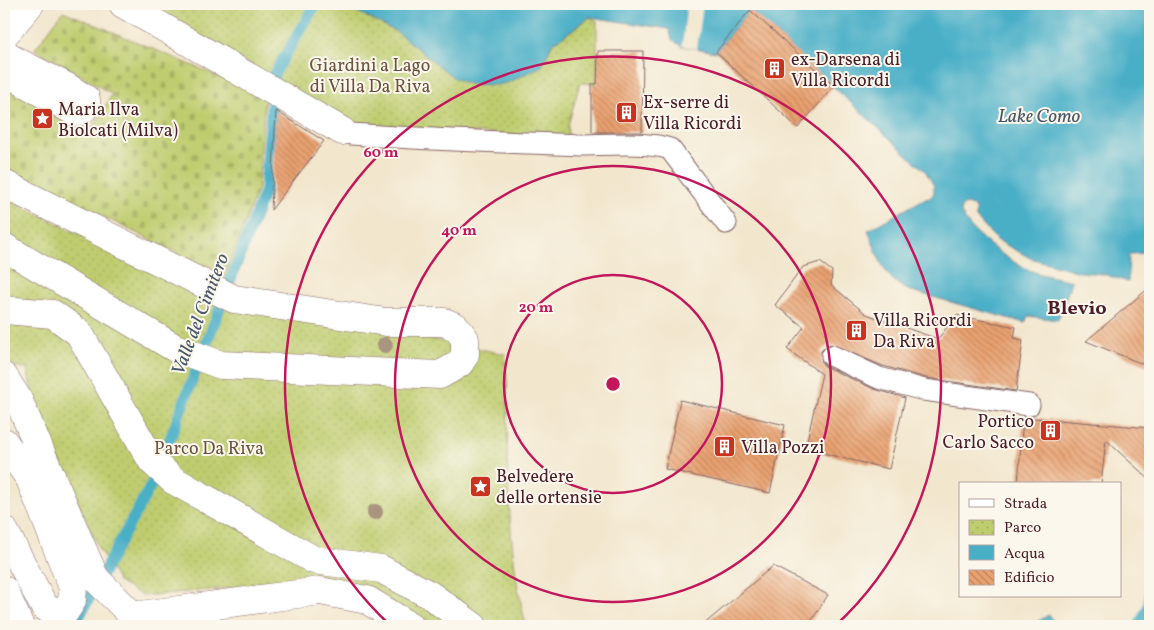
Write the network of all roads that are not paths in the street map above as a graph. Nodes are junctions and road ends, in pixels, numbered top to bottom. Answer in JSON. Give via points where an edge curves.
{"nodes":[{"id":1,"x":30,"y":4,"type":"edge"},
{"id":2,"x":123,"y":4,"type":"edge"},
{"id":3,"x":4,"y":36,"type":"edge"},
{"id":4,"x":4,"y":51,"type":"edge"},
{"id":5,"x":4,"y":72,"type":"edge"},
{"id":6,"x":342,"y":131,"type":"joint"},
{"id":7,"x":4,"y":184,"type":"edge"},
{"id":8,"x":726,"y":223,"type":"dead end"},
{"id":9,"x":4,"y":247,"type":"edge"},
{"id":10,"x":4,"y":310,"type":"edge"},
{"id":11,"x":832,"y":356,"type":"dead end"},
{"id":12,"x":4,"y":377,"type":"edge"},
{"id":13,"x":1029,"y":405,"type":"dead end"},
{"id":14,"x":4,"y":442,"type":"edge"},
{"id":15,"x":4,"y":530,"type":"edge"},
{"id":16,"x":4,"y":590,"type":"edge"},
{"id":17,"x":20,"y":626,"type":"edge"},
{"id":18,"x":410,"y":626,"type":"edge"},
{"id":19,"x":473,"y":626,"type":"edge"}],
"edges":[{"from":1,"to":3,"type":"street"},
{"from":2,"to":6,"type":"street"},
{"from":4,"to":5,"type":"street","via":[[8,57],[86,99],[86,106],[75,112]]},
{"from":6,"to":8,"type":"lane","via":[[442,141],[658,144],[670,149]]},
{"from":7,"to":9,"type":"street","via":[[226,295],[386,322],[444,322],[456,327],[465,339],[465,356],[459,364],[440,375],[221,365],[182,350]]},
{"from":10,"to":19,"type":"street","via":[[53,314],[79,333],[152,461],[173,480],[314,560],[381,569],[430,595]]},
{"from":11,"to":13,"type":"lane","via":[[879,378],[924,390]]},
{"from":12,"to":18,"type":"street","via":[[18,399],[102,586],[133,616],[320,591],[367,600]]},
{"from":14,"to":15,"type":"street","via":[[30,479],[73,588],[72,601],[65,612],[54,612],[44,606]]},
{"from":16,"to":17,"type":"street"}]}
